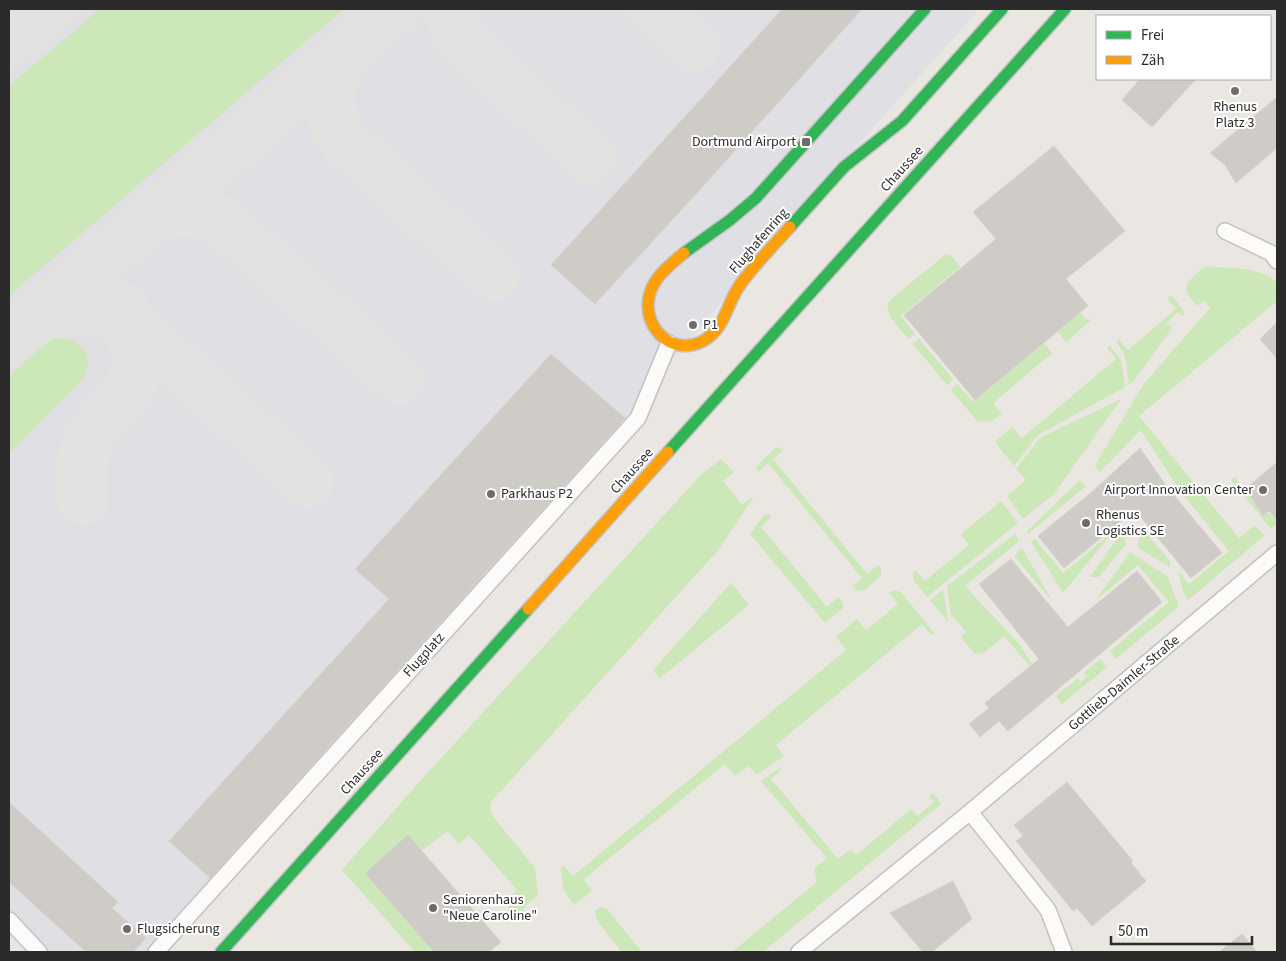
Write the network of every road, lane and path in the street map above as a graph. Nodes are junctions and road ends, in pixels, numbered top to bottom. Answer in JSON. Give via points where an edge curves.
{"nodes":[{"id":1,"x":925,"y":9,"type":"edge"},
{"id":2,"x":1002,"y":9,"type":"edge"},
{"id":3,"x":1065,"y":9,"type":"edge"},
{"id":4,"x":1225,"y":231,"type":"dead end"},
{"id":5,"x":1274,"y":257,"type":"edge"},
{"id":6,"x":669,"y":343,"type":"junction"},
{"id":7,"x":1277,"y":553,"type":"edge"},
{"id":8,"x":970,"y":812,"type":"junction"},
{"id":9,"x":9,"y":920,"type":"edge"},
{"id":10,"x":39,"y":952,"type":"edge"},
{"id":11,"x":156,"y":952,"type":"edge"},
{"id":12,"x":221,"y":952,"type":"edge"},
{"id":13,"x":799,"y":952,"type":"edge"},
{"id":14,"x":1064,"y":952,"type":"edge"}],
"edges":[{"from":1,"to":6,"type":"main road","via":[[755,199],[694,245],[658,278],[648,305],[657,332]]},
{"from":2,"to":6,"type":"main road","name":"Flughafenring","via":[[902,121],[844,168],[753,268],[714,332],[694,346]]},
{"from":3,"to":12,"type":"main road","name":"Chaussee"},
{"from":4,"to":5,"type":"street"},
{"from":6,"to":11,"type":"street","name":"Flugplatz","via":[[638,418]]},
{"from":7,"to":8,"type":"street","name":"Gottlieb-Daimler-Straße"},
{"from":8,"to":13,"type":"street","name":"Gottlieb-Daimler-Straße"},
{"from":8,"to":14,"type":"street","via":[[1048,910]]},
{"from":9,"to":10,"type":"street"}]}
